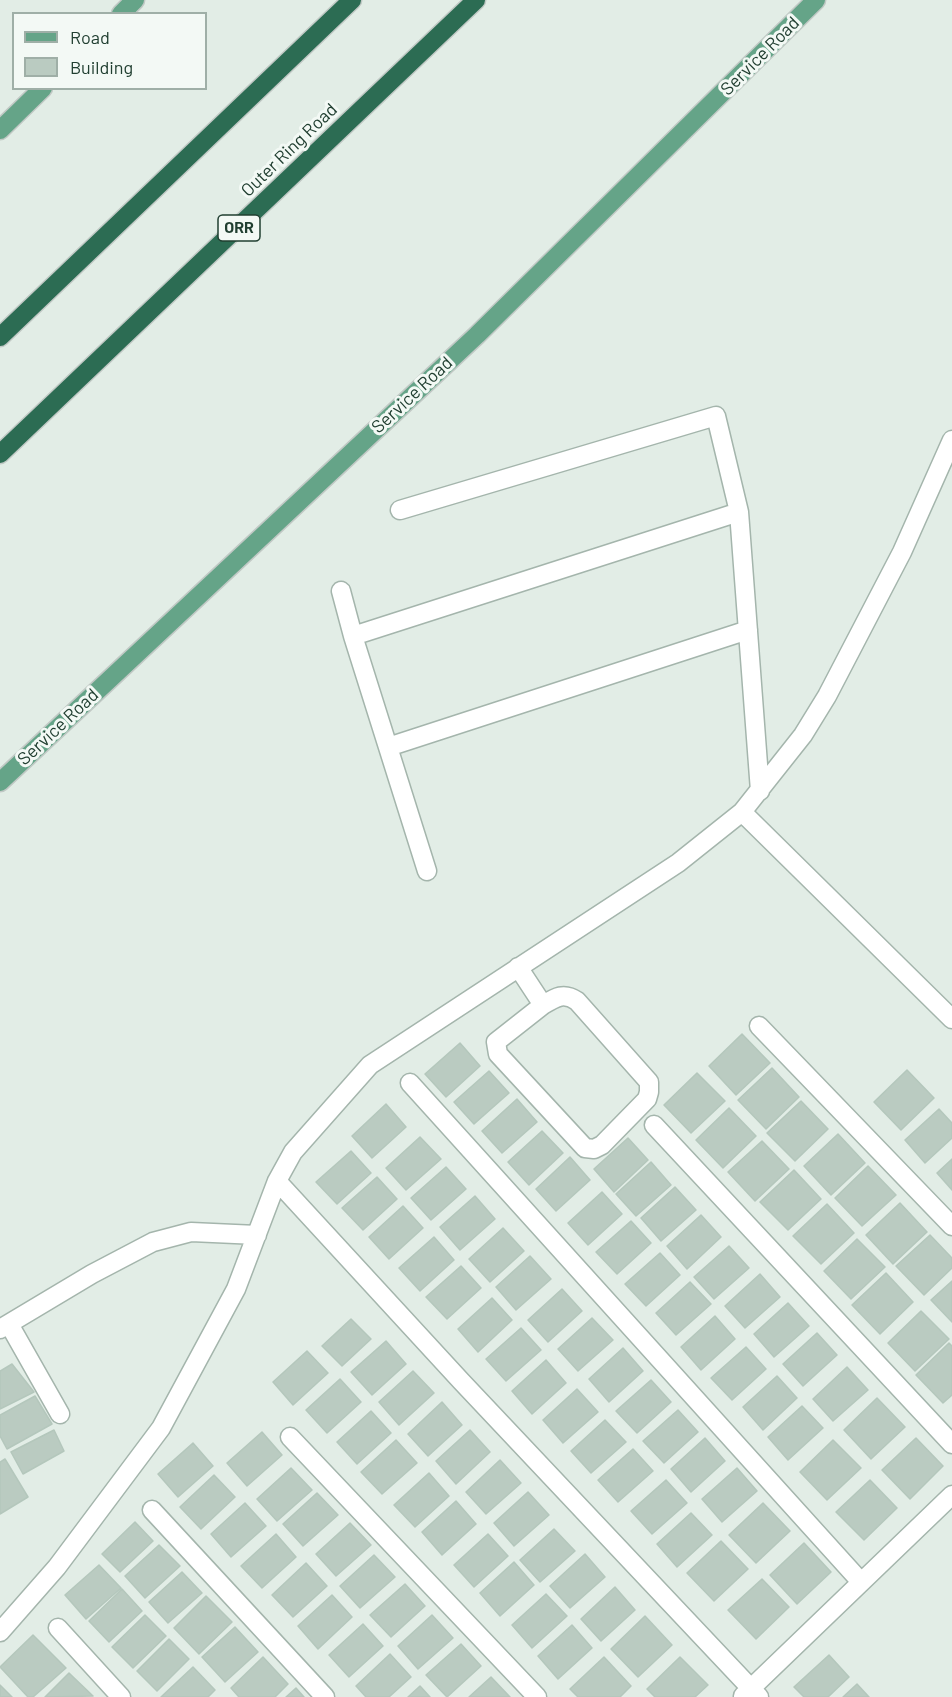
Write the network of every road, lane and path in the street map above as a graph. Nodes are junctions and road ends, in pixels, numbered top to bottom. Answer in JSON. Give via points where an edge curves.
{"nodes":[{"id":1,"x":135,"y":0,"type":"edge"},
{"id":2,"x":352,"y":0,"type":"edge"},
{"id":3,"x":476,"y":0,"type":"edge"},
{"id":4,"x":816,"y":0,"type":"edge"},
{"id":5,"x":123,"y":12,"type":"edge"},
{"id":6,"x":41,"y":90,"type":"edge"},
{"id":7,"x":0,"y":130,"type":"edge"},
{"id":8,"x":0,"y":337,"type":"edge"},
{"id":9,"x":952,"y":440,"type":"edge"},
{"id":10,"x":0,"y":454,"type":"edge"},
{"id":11,"x":400,"y":510,"type":"dead end"},
{"id":12,"x":740,"y":512,"type":"junction"},
{"id":13,"x":341,"y":591,"type":"dead end"},
{"id":14,"x":748,"y":630,"type":"junction"},
{"id":15,"x":353,"y":636,"type":"junction"},
{"id":16,"x":388,"y":747,"type":"junction"},
{"id":17,"x":0,"y":782,"type":"edge"},
{"id":18,"x":760,"y":791,"type":"junction"},
{"id":19,"x":742,"y":812,"type":"junction"},
{"id":20,"x":427,"y":872,"type":"dead end"},
{"id":21,"x":519,"y":967,"type":"junction"},
{"id":22,"x":543,"y":1005,"type":"junction"},
{"id":23,"x":952,"y":1019,"type":"edge"},
{"id":24,"x":759,"y":1026,"type":"dead end"},
{"id":25,"x":410,"y":1083,"type":"dead end"},
{"id":26,"x":654,"y":1125,"type":"dead end"},
{"id":27,"x":277,"y":1181,"type":"junction"},
{"id":28,"x":952,"y":1226,"type":"edge"},
{"id":29,"x":257,"y":1235,"type":"junction"},
{"id":30,"x":4,"y":1326,"type":"edge"},
{"id":31,"x":60,"y":1414,"type":"dead end"},
{"id":32,"x":290,"y":1437,"type":"dead end"},
{"id":33,"x":952,"y":1444,"type":"edge"},
{"id":34,"x":952,"y":1495,"type":"edge"},
{"id":35,"x":152,"y":1510,"type":"dead end"},
{"id":36,"x":861,"y":1582,"type":"junction"},
{"id":37,"x":58,"y":1628,"type":"dead end"},
{"id":38,"x":0,"y":1632,"type":"edge"},
{"id":39,"x":750,"y":1694,"type":"edge"},
{"id":40,"x":121,"y":1697,"type":"edge"},
{"id":41,"x":326,"y":1697,"type":"edge"},
{"id":42,"x":537,"y":1697,"type":"edge"}],
"edges":[{"from":1,"to":5,"type":"main road"},
{"from":2,"to":8,"type":"highway"},
{"from":3,"to":10,"type":"highway","name":"Outer Ring Road","number":"ORR"},
{"from":4,"to":17,"type":"main road","name":"Service Road","via":[[477,335]]},
{"from":6,"to":7,"type":"main road"},
{"from":9,"to":18,"type":"street","via":[[902,552],[827,696]]},
{"from":11,"to":12,"type":"street","via":[[717,416]]},
{"from":12,"to":14,"type":"street"},
{"from":12,"to":15,"type":"street"},
{"from":13,"to":15,"type":"street"},
{"from":14,"to":16,"type":"street"},
{"from":14,"to":18,"type":"street"},
{"from":15,"to":16,"type":"street"},
{"from":16,"to":20,"type":"street"},
{"from":18,"to":19,"type":"street"},
{"from":19,"to":21,"type":"street","via":[[678,862]]},
{"from":19,"to":23,"type":"street"},
{"from":21,"to":22,"type":"street"},
{"from":21,"to":27,"type":"street","via":[[370,1065],[293,1152]]},
{"from":22,"to":22,"type":"street","via":[[559,996],[577,1001],[649,1082],[647,1099],[594,1149],[585,1148],[498,1054],[496,1042]]},
{"from":24,"to":28,"type":"street"},
{"from":25,"to":36,"type":"street"},
{"from":26,"to":33,"type":"street"},
{"from":27,"to":29,"type":"street"},
{"from":27,"to":39,"type":"street"},
{"from":29,"to":30,"type":"street","via":[[191,1232],[153,1242]]},
{"from":29,"to":38,"type":"street","via":[[236,1289],[161,1428],[57,1567]]},
{"from":30,"to":31,"type":"street"},
{"from":32,"to":42,"type":"street"},
{"from":34,"to":36,"type":"street"},
{"from":35,"to":41,"type":"street"},
{"from":36,"to":39,"type":"street"},
{"from":37,"to":40,"type":"street"}]}
